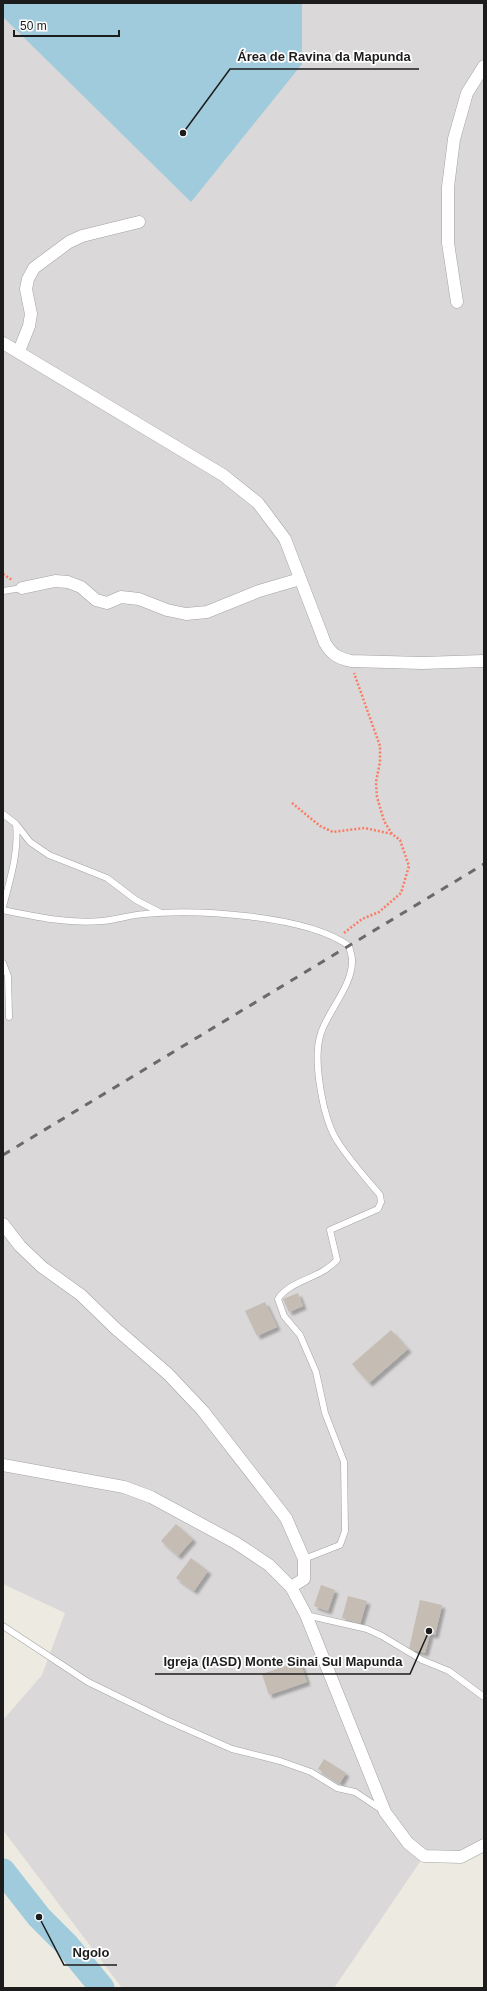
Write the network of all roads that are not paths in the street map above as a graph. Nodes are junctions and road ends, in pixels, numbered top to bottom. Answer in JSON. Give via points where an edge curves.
{"nodes":[{"id":1,"x":484,"y":66,"type":"edge"},
{"id":2,"x":138,"y":222,"type":"dead end"},
{"id":3,"x":457,"y":302,"type":"dead end"},
{"id":4,"x":3,"y":343,"type":"edge"},
{"id":5,"x":19,"y":351,"type":"junction"},
{"id":6,"x":300,"y":579,"type":"junction"},
{"id":7,"x":22,"y":588,"type":"joint"},
{"id":8,"x":3,"y":591,"type":"edge"},
{"id":9,"x":484,"y":661,"type":"edge"},
{"id":10,"x":3,"y":814,"type":"edge"},
{"id":11,"x":16,"y":824,"type":"junction"},
{"id":12,"x":3,"y":906,"type":"edge"},
{"id":13,"x":3,"y":910,"type":"edge"},
{"id":14,"x":161,"y":913,"type":"junction"},
{"id":15,"x":3,"y":963,"type":"edge"},
{"id":16,"x":10,"y":1017,"type":"dead end"},
{"id":17,"x":3,"y":1224,"type":"edge"},
{"id":18,"x":3,"y":1465,"type":"edge"},
{"id":19,"x":304,"y":1559,"type":"junction"},
{"id":20,"x":291,"y":1587,"type":"junction"},
{"id":21,"x":306,"y":1616,"type":"junction"},
{"id":22,"x":3,"y":1626,"type":"edge"},
{"id":23,"x":484,"y":1696,"type":"edge"},
{"id":24,"x":385,"y":1812,"type":"junction"},
{"id":25,"x":484,"y":1845,"type":"edge"}],
"edges":[{"from":1,"to":3,"type":"street","via":[[468,93],[454,139],[448,187],[448,243]]},
{"from":2,"to":5,"type":"street","via":[[82,236],[69,242],[34,268],[26,289],[31,314],[30,326]]},
{"from":4,"to":5,"type":"street"},
{"from":5,"to":6,"type":"street","via":[[223,475],[258,503],[285,539]]},
{"from":6,"to":7,"type":"street","via":[[259,591],[207,612],[186,614],[139,599],[122,597],[106,603],[96,600],[81,587],[68,582],[55,581]]},
{"from":6,"to":9,"type":"street","via":[[331,654],[341,659],[422,664]]},
{"from":7,"to":8,"type":"lane"},
{"from":10,"to":11,"type":"lane"},
{"from":11,"to":12,"type":"lane","via":[[18,838],[15,864]]},
{"from":11,"to":14,"type":"lane","via":[[30,842],[49,855],[107,878],[136,900]]},
{"from":13,"to":14,"type":"lane","via":[[56,921],[102,921]]},
{"from":14,"to":19,"type":"lane","via":[[227,914],[272,919],[338,938],[349,946],[352,961],[345,987],[320,1033],[318,1081],[338,1142],[380,1195],[382,1202],[378,1209],[330,1230],[336,1260],[330,1268],[284,1290],[278,1299],[284,1316],[300,1335],[316,1372],[325,1413],[344,1462],[345,1531],[340,1545]]},
{"from":15,"to":16,"type":"lane","via":[[8,976]]},
{"from":17,"to":19,"type":"street","via":[[20,1246],[42,1267],[80,1295],[168,1374],[203,1411],[286,1518]]},
{"from":18,"to":20,"type":"street","via":[[124,1487],[151,1497],[236,1543],[269,1565]]},
{"from":19,"to":20,"type":"street","via":[[304,1579]]},
{"from":20,"to":21,"type":"street"},
{"from":21,"to":23,"type":"lane","via":[[367,1629],[422,1660],[448,1671]]},
{"from":21,"to":24,"type":"street"},
{"from":22,"to":24,"type":"lane","via":[[88,1682],[158,1717],[232,1749],[311,1772],[337,1788],[355,1792]]},
{"from":24,"to":25,"type":"street","via":[[408,1843],[424,1856],[461,1857]]}]}
